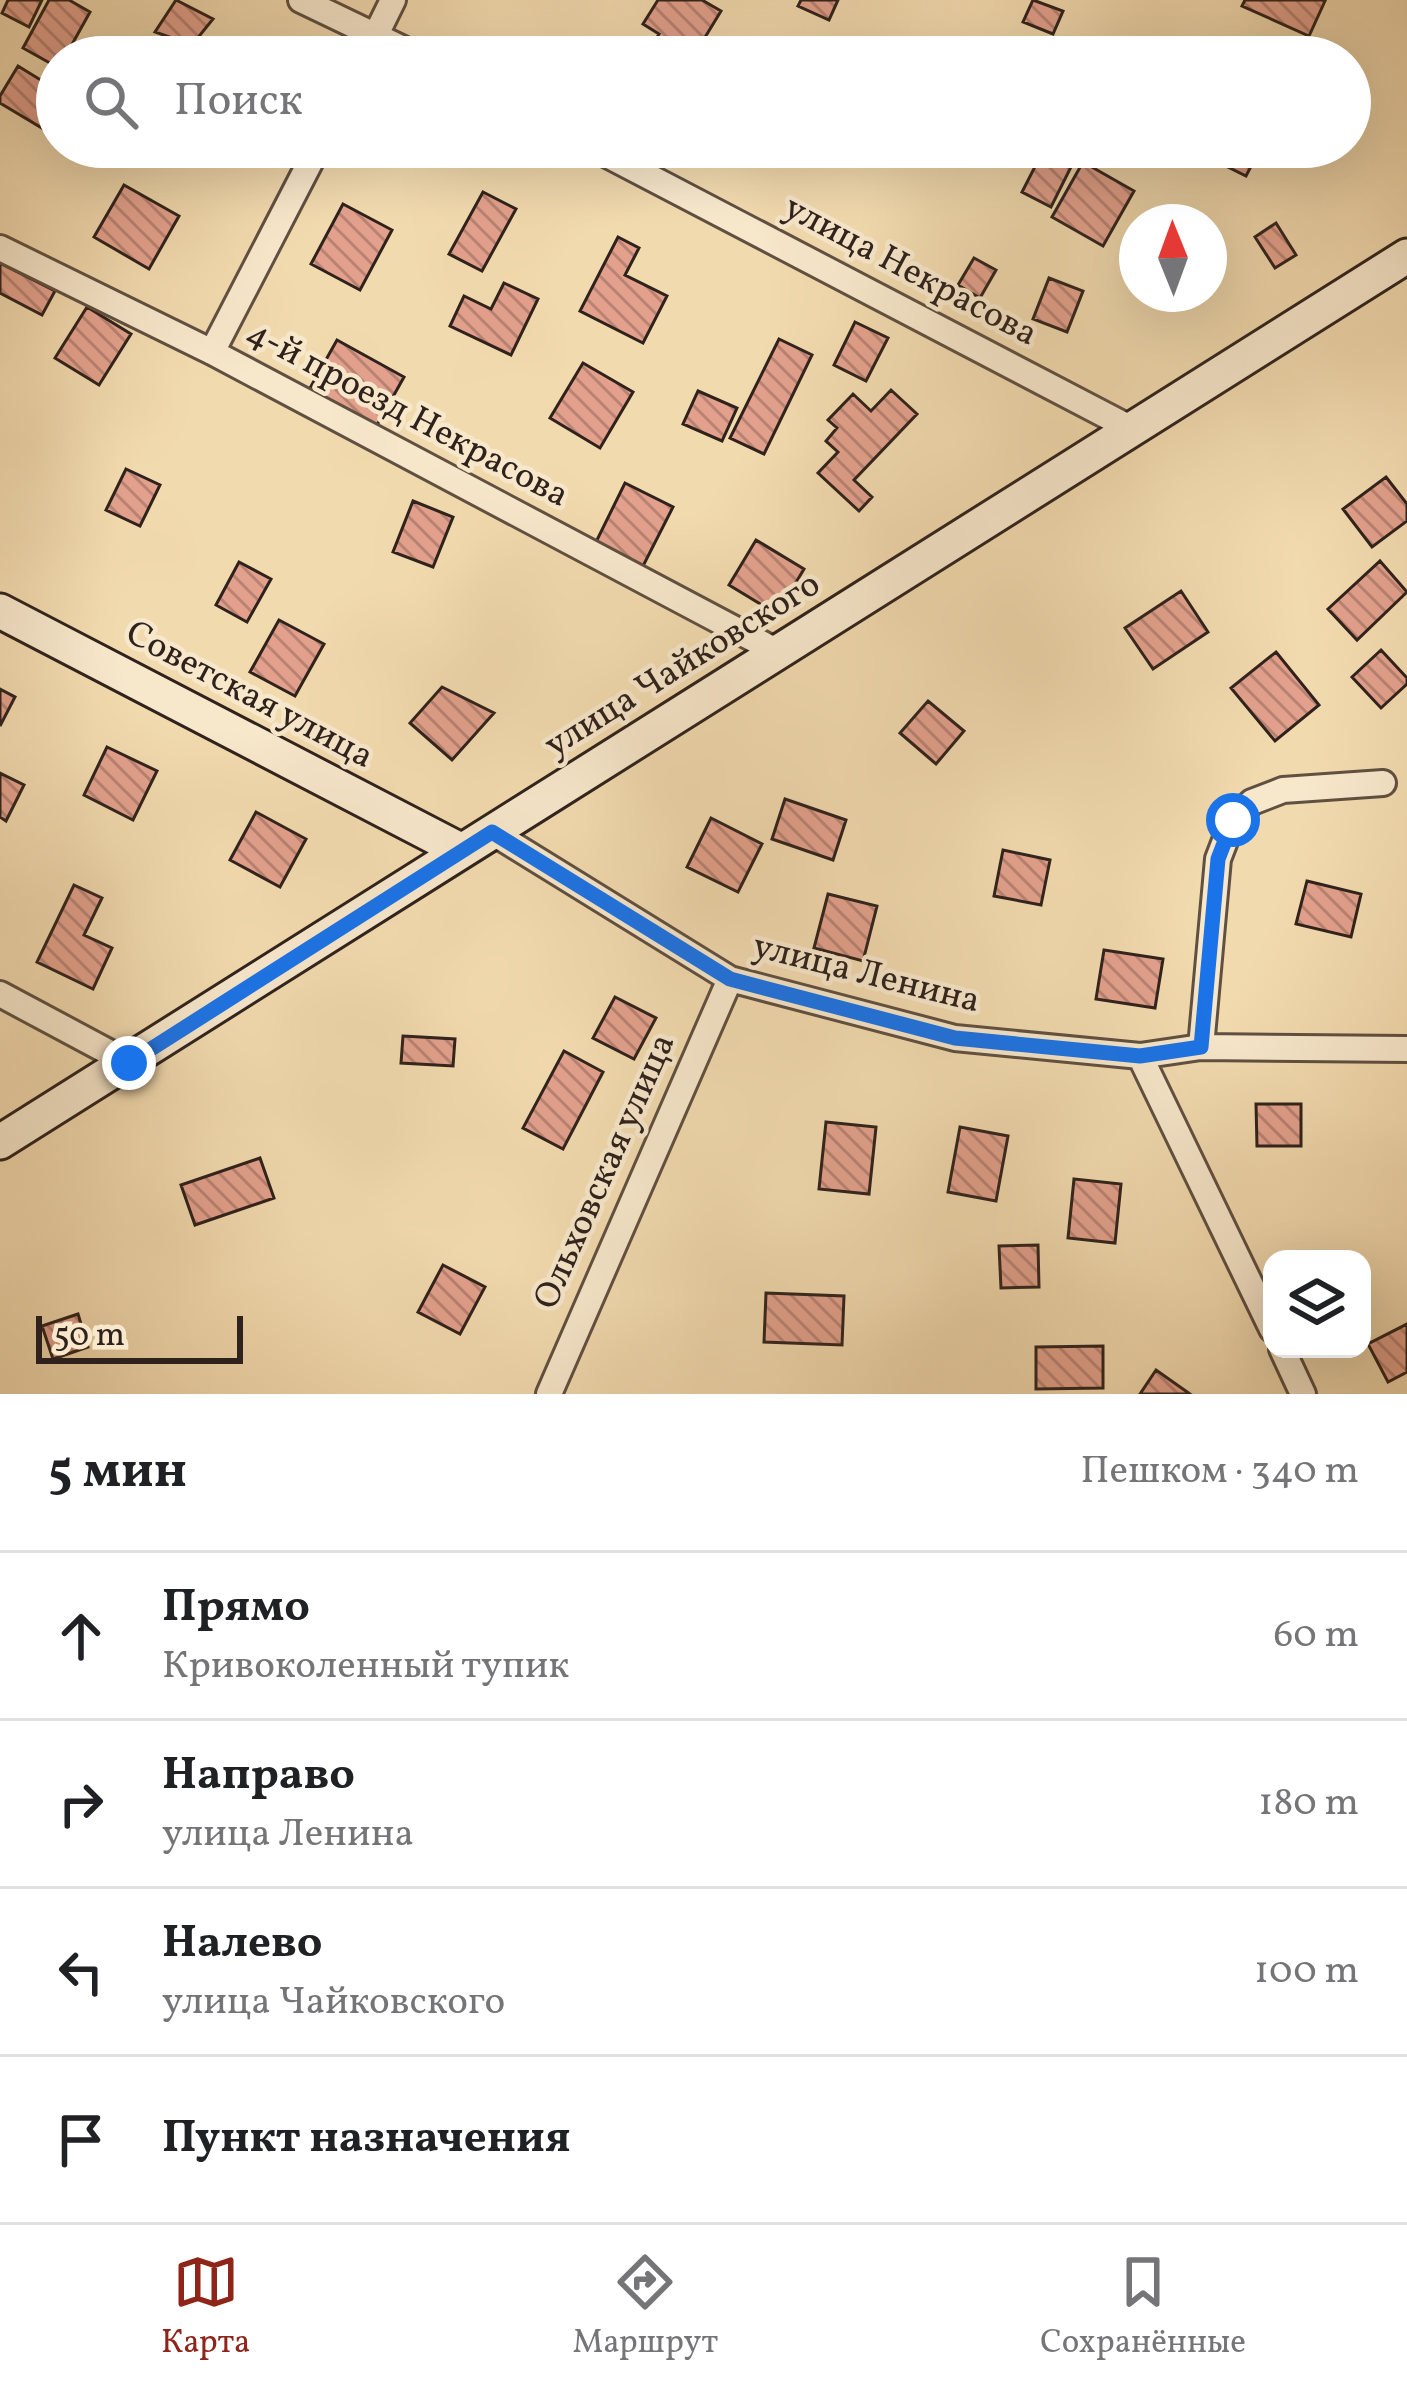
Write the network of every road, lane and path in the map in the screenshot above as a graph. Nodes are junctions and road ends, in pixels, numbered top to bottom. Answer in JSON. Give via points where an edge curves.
{"nodes":[{"id":1,"x":301,"y":0,"type":"edge"},
{"id":2,"x":393,"y":0,"type":"edge"},
{"id":3,"x":356,"y":36,"type":"edge"},
{"id":4,"x":376,"y":36,"type":"edge"},
{"id":5,"x":307,"y":168,"type":"edge"},
{"id":6,"x":632,"y":168,"type":"edge"},
{"id":7,"x":0,"y":248,"type":"edge"},
{"id":8,"x":1407,"y":256,"type":"edge"},
{"id":9,"x":212,"y":352,"type":"junction"},
{"id":10,"x":1130,"y":428,"type":"junction"},
{"id":11,"x":0,"y":610,"type":"edge"},
{"id":12,"x":778,"y":652,"type":"junction"},
{"id":13,"x":1383,"y":783,"type":"dead end"},
{"id":14,"x":492,"y":832,"type":"junction"},
{"id":15,"x":462,"y":851,"type":"junction"},
{"id":16,"x":730,"y":979,"type":"junction"},
{"id":17,"x":0,"y":994,"type":"edge"},
{"id":18,"x":1201,"y":1047,"type":"junction"},
{"id":19,"x":1407,"y":1049,"type":"edge"},
{"id":20,"x":1140,"y":1056,"type":"junction"},
{"id":21,"x":129,"y":1063,"type":"junction"},
{"id":22,"x":0,"y":1142,"type":"edge"},
{"id":23,"x":1263,"y":1310,"type":"edge"},
{"id":24,"x":1286,"y":1358,"type":"edge"},
{"id":25,"x":549,"y":1394,"type":"edge"},
{"id":26,"x":1304,"y":1394,"type":"edge"}],
"edges":[{"from":1,"to":3,"type":"street"},
{"from":2,"to":4,"type":"street"},
{"from":5,"to":9,"type":"street"},
{"from":6,"to":10,"type":"street","name":"улица Некрасова"},
{"from":7,"to":9,"type":"street","name":"4-й проезд Некрасова"},
{"from":8,"to":10,"type":"street","name":"улица Чайковского"},
{"from":9,"to":12,"type":"street","name":"4-й проезд Некрасова"},
{"from":10,"to":12,"type":"street","name":"улица Чайковского"},
{"from":11,"to":15,"type":"street","name":"Советская улица"},
{"from":12,"to":14,"type":"street","name":"улица Чайковского"},
{"from":13,"to":18,"type":"street","via":[[1283,790],[1233,820],[1218,859]]},
{"from":14,"to":15,"type":"street","name":"улица Чайковского"},
{"from":14,"to":16,"type":"street","name":"улица Ленина"},
{"from":15,"to":21,"type":"street","name":"улица Чайковского"},
{"from":16,"to":20,"type":"street","name":"улица Ленина","via":[[955,1038]]},
{"from":16,"to":25,"type":"street","name":"Ольховская улица"},
{"from":17,"to":21,"type":"street"},
{"from":18,"to":19,"type":"street","name":"улица Ленина"},
{"from":18,"to":20,"type":"street","name":"улица Ленина"},
{"from":20,"to":23,"type":"street"},
{"from":21,"to":22,"type":"street","name":"улица Чайковского"},
{"from":24,"to":26,"type":"street"}]}
